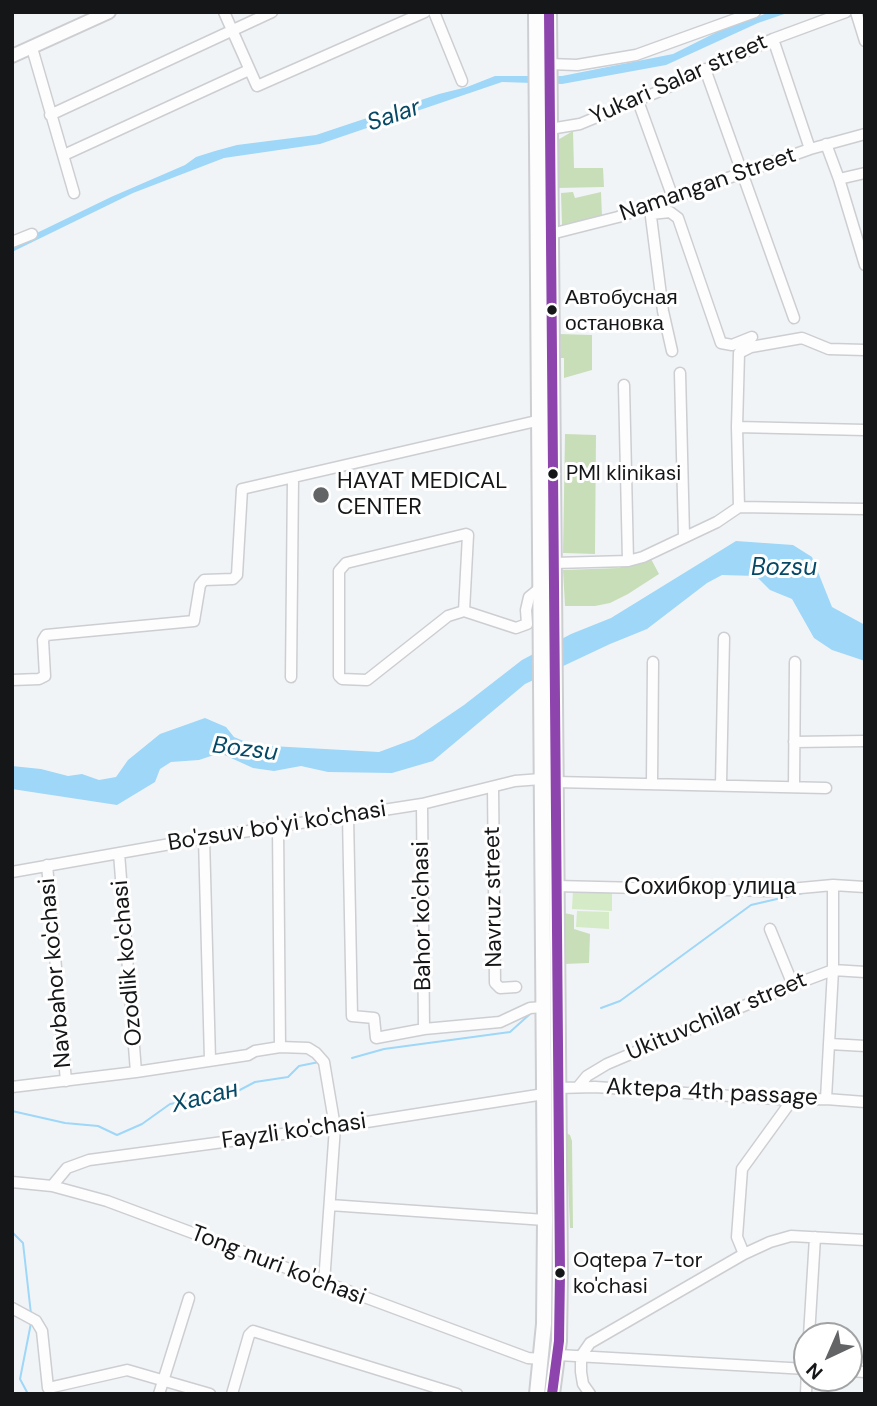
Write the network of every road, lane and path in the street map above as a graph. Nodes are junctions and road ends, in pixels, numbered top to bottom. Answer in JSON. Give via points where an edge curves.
{"nodes":[{"id":1,"x":109,"y":12,"type":"edge"},
{"id":2,"x":224,"y":12,"type":"edge"},
{"id":3,"x":272,"y":12,"type":"edge"},
{"id":4,"x":425,"y":12,"type":"edge"},
{"id":5,"x":434,"y":12,"type":"edge"},
{"id":6,"x":536,"y":12,"type":"edge"},
{"id":7,"x":549,"y":12,"type":"edge"},
{"id":8,"x":755,"y":12,"type":"edge"},
{"id":9,"x":846,"y":12,"type":"edge"},
{"id":10,"x":856,"y":12,"type":"edge"},
{"id":11,"x":232,"y":30,"type":"junction"},
{"id":12,"x":773,"y":39,"type":"junction"},
{"id":13,"x":865,"y":41,"type":"edge"},
{"id":14,"x":32,"y":48,"type":"junction"},
{"id":15,"x":12,"y":56,"type":"edge"},
{"id":16,"x":545,"y":68,"type":"junction"},
{"id":17,"x":249,"y":69,"type":"junction"},
{"id":18,"x":705,"y":69,"type":"junction"},
{"id":19,"x":462,"y":81,"type":"dead end"},
{"id":20,"x":543,"y":92,"type":"junction"},
{"id":21,"x":638,"y":101,"type":"junction"},
{"id":22,"x":50,"y":115,"type":"junction"},
{"id":23,"x":550,"y":129,"type":"junction"},
{"id":24,"x":865,"y":134,"type":"edge"},
{"id":25,"x":826,"y":144,"type":"junction"},
{"id":26,"x":810,"y":149,"type":"junction"},
{"id":27,"x":64,"y":155,"type":"junction"},
{"id":28,"x":865,"y":173,"type":"edge"},
{"id":29,"x":742,"y":175,"type":"junction"},
{"id":30,"x":839,"y":179,"type":"junction"},
{"id":31,"x":75,"y":193,"type":"dead end"},
{"id":32,"x":673,"y":198,"type":"junction"},
{"id":33,"x":650,"y":210,"type":"junction"},
{"id":34,"x":32,"y":234,"type":"dead end"},
{"id":35,"x":551,"y":234,"type":"junction"},
{"id":36,"x":12,"y":242,"type":"edge"},
{"id":37,"x":865,"y":265,"type":"edge"},
{"id":38,"x":794,"y":318,"type":"dead end"},
{"id":39,"x":752,"y":337,"type":"dead end"},
{"id":40,"x":865,"y":350,"type":"edge"},
{"id":41,"x":672,"y":351,"type":"dead end"},
{"id":42,"x":680,"y":373,"type":"dead end"},
{"id":43,"x":624,"y":385,"type":"dead end"},
{"id":44,"x":546,"y":419,"type":"junction"},
{"id":45,"x":737,"y":427,"type":"junction"},
{"id":46,"x":865,"y":430,"type":"edge"},
{"id":47,"x":293,"y":478,"type":"junction"},
{"id":48,"x":739,"y":507,"type":"junction"},
{"id":49,"x":865,"y":509,"type":"edge"},
{"id":50,"x":684,"y":536,"type":"junction"},
{"id":51,"x":628,"y":561,"type":"junction"},
{"id":52,"x":554,"y":562,"type":"junction"},
{"id":53,"x":540,"y":588,"type":"junction"},
{"id":54,"x":464,"y":611,"type":"junction"},
{"id":55,"x":547,"y":636,"type":"junction"},
{"id":56,"x":724,"y":638,"type":"dead end"},
{"id":57,"x":653,"y":662,"type":"dead end"},
{"id":58,"x":795,"y":662,"type":"dead end"},
{"id":59,"x":291,"y":677,"type":"dead end"},
{"id":60,"x":12,"y":680,"type":"edge"},
{"id":61,"x":865,"y":741,"type":"edge"},
{"id":62,"x":794,"y":742,"type":"junction"},
{"id":63,"x":548,"y":780,"type":"junction"},
{"id":64,"x":652,"y":783,"type":"junction"},
{"id":65,"x":722,"y":784,"type":"junction"},
{"id":66,"x":493,"y":787,"type":"junction"},
{"id":67,"x":794,"y":787,"type":"junction"},
{"id":68,"x":826,"y":788,"type":"dead end"},
{"id":69,"x":422,"y":804,"type":"junction"},
{"id":70,"x":348,"y":816,"type":"junction"},
{"id":71,"x":278,"y":827,"type":"junction"},
{"id":72,"x":204,"y":838,"type":"junction"},
{"id":73,"x":119,"y":853,"type":"junction"},
{"id":74,"x":47,"y":864,"type":"junction"},
{"id":75,"x":12,"y":872,"type":"edge"},
{"id":76,"x":832,"y":885,"type":"junction"},
{"id":77,"x":556,"y":886,"type":"junction"},
{"id":78,"x":865,"y":887,"type":"edge"},
{"id":79,"x":549,"y":908,"type":"junction"},
{"id":80,"x":770,"y":929,"type":"dead end"},
{"id":81,"x":833,"y":970,"type":"junction"},
{"id":82,"x":865,"y":972,"type":"edge"},
{"id":83,"x":793,"y":985,"type":"junction"},
{"id":84,"x":516,"y":987,"type":"dead end"},
{"id":85,"x":543,"y":1007,"type":"junction"},
{"id":86,"x":424,"y":1029,"type":"junction"},
{"id":87,"x":830,"y":1044,"type":"junction"},
{"id":88,"x":865,"y":1046,"type":"edge"},
{"id":89,"x":280,"y":1047,"type":"junction"},
{"id":90,"x":210,"y":1059,"type":"junction"},
{"id":91,"x":136,"y":1072,"type":"junction"},
{"id":92,"x":66,"y":1081,"type":"junction"},
{"id":93,"x":12,"y":1087,"type":"edge"},
{"id":94,"x":578,"y":1087,"type":"junction"},
{"id":95,"x":551,"y":1091,"type":"junction"},
{"id":96,"x":826,"y":1099,"type":"junction"},
{"id":97,"x":792,"y":1100,"type":"junction"},
{"id":98,"x":865,"y":1102,"type":"edge"},
{"id":99,"x":335,"y":1127,"type":"junction"},
{"id":100,"x":12,"y":1182,"type":"edge"},
{"id":101,"x":52,"y":1186,"type":"junction"},
{"id":102,"x":330,"y":1205,"type":"junction"},
{"id":103,"x":545,"y":1220,"type":"junction"},
{"id":104,"x":815,"y":1237,"type":"junction"},
{"id":105,"x":865,"y":1240,"type":"edge"},
{"id":106,"x":744,"y":1254,"type":"junction"},
{"id":107,"x":324,"y":1283,"type":"junction"},
{"id":108,"x":189,"y":1298,"type":"dead end"},
{"id":109,"x":12,"y":1308,"type":"edge"},
{"id":110,"x":810,"y":1322,"type":"edge"},
{"id":111,"x":558,"y":1355,"type":"junction"},
{"id":112,"x":582,"y":1356,"type":"junction"},
{"id":113,"x":541,"y":1359,"type":"junction"},
{"id":114,"x":793,"y":1368,"type":"edge"},
{"id":115,"x":163,"y":1380,"type":"junction"},
{"id":116,"x":48,"y":1391,"type":"edge"},
{"id":117,"x":159,"y":1394,"type":"edge"},
{"id":118,"x":210,"y":1394,"type":"edge"},
{"id":119,"x":232,"y":1394,"type":"edge"},
{"id":120,"x":457,"y":1394,"type":"edge"},
{"id":121,"x":537,"y":1394,"type":"edge"},
{"id":122,"x":552,"y":1394,"type":"edge"},
{"id":123,"x":590,"y":1394,"type":"edge"}],
"edges":[{"from":1,"to":14,"type":"main road"},
{"from":2,"to":11,"type":"street"},
{"from":3,"to":11,"type":"street"},
{"from":4,"to":17,"type":"street","via":[[257,86]]},
{"from":5,"to":19,"type":"street"},
{"from":6,"to":16,"type":"highway"},
{"from":7,"to":16,"type":"highway"},
{"from":8,"to":16,"type":"street","via":[[635,55]]},
{"from":9,"to":12,"type":"street","name":"Yukari Salar street"},
{"from":10,"to":13,"type":"street"},
{"from":11,"to":17,"type":"street"},
{"from":11,"to":22,"type":"street"},
{"from":12,"to":18,"type":"street","name":"Yukari Salar street"},
{"from":12,"to":26,"type":"street"},
{"from":14,"to":15,"type":"main road"},
{"from":14,"to":22,"type":"street"},
{"from":16,"to":20,"type":"highway"},
{"from":17,"to":27,"type":"street"},
{"from":18,"to":21,"type":"street","name":"Yukari Salar street"},
{"from":18,"to":29,"type":"street"},
{"from":20,"to":23,"type":"highway"},
{"from":20,"to":44,"type":"highway"},
{"from":21,"to":23,"type":"street","name":"Yukari Salar street","via":[[580,124]]},
{"from":21,"to":32,"type":"street"},
{"from":22,"to":27,"type":"street"},
{"from":23,"to":35,"type":"highway"},
{"from":24,"to":25,"type":"street","name":"Namangan Street"},
{"from":25,"to":26,"type":"street","name":"Namangan Street"},
{"from":25,"to":30,"type":"street"},
{"from":26,"to":29,"type":"street","name":"Namangan Street"},
{"from":27,"to":31,"type":"street"},
{"from":28,"to":30,"type":"street"},
{"from":29,"to":32,"type":"street","name":"Namangan Street"},
{"from":29,"to":38,"type":"street"},
{"from":30,"to":37,"type":"street"},
{"from":32,"to":33,"type":"street","name":"Namangan Street"},
{"from":33,"to":35,"type":"street","name":"Namangan Street"},
{"from":33,"to":39,"type":"street","via":[[670,212],[678,218],[721,343],[732,345]]},
{"from":33,"to":41,"type":"street"},
{"from":34,"to":36,"type":"street"},
{"from":35,"to":44,"type":"highway"},
{"from":40,"to":45,"type":"street","via":[[828,349],[802,338],[739,353]]},
{"from":42,"to":50,"type":"street"},
{"from":43,"to":51,"type":"street"},
{"from":44,"to":47,"type":"street"},
{"from":44,"to":52,"type":"highway"},
{"from":44,"to":53,"type":"highway"},
{"from":45,"to":46,"type":"street"},
{"from":45,"to":48,"type":"street"},
{"from":47,"to":59,"type":"street"},
{"from":47,"to":60,"type":"street","via":[[242,489],[237,575],[204,580],[194,621],[46,635],[45,676]]},
{"from":48,"to":49,"type":"street"},
{"from":48,"to":50,"type":"street"},
{"from":50,"to":51,"type":"street"},
{"from":51,"to":52,"type":"street"},
{"from":52,"to":55,"type":"highway"},
{"from":53,"to":54,"type":"street","via":[[529,597],[527,624],[516,628]]},
{"from":53,"to":55,"type":"highway"},
{"from":54,"to":54,"type":"street","via":[[448,616],[367,680],[339,676],[339,571],[346,563],[467,534]]},
{"from":55,"to":63,"type":"highway"},
{"from":56,"to":65,"type":"street"},
{"from":57,"to":64,"type":"street"},
{"from":58,"to":62,"type":"street"},
{"from":61,"to":62,"type":"street"},
{"from":62,"to":67,"type":"street"},
{"from":63,"to":64,"type":"street"},
{"from":63,"to":66,"type":"street","name":"Bo'zsuv bo'yi ko'chasi"},
{"from":63,"to":77,"type":"highway"},
{"from":63,"to":79,"type":"highway"},
{"from":64,"to":65,"type":"street"},
{"from":65,"to":67,"type":"street"},
{"from":66,"to":69,"type":"street","name":"Bo'zsuv bo'yi ko'chasi"},
{"from":66,"to":84,"type":"street","name":"Navruz street","via":[[495,983],[500,988]]},
{"from":67,"to":68,"type":"street"},
{"from":69,"to":70,"type":"street","name":"Bo'zsuv bo'yi ko'chasi"},
{"from":69,"to":86,"type":"street","name":"Bahor ko'chasi"},
{"from":70,"to":71,"type":"street","name":"Bo'zsuv bo'yi ko'chasi"},
{"from":70,"to":86,"type":"street","via":[[352,1016],[374,1018],[376,1038]]},
{"from":71,"to":72,"type":"street","name":"Bo'zsuv bo'yi ko'chasi"},
{"from":71,"to":89,"type":"street"},
{"from":72,"to":73,"type":"street","name":"Bo'zsuv bo'yi ko'chasi"},
{"from":72,"to":90,"type":"street"},
{"from":73,"to":74,"type":"street","name":"Bo'zsuv bo'yi ko'chasi"},
{"from":73,"to":91,"type":"street","name":"Ozodlik ko'chasi"},
{"from":74,"to":75,"type":"street","name":"Bo'zsuv bo'yi ko'chasi"},
{"from":74,"to":92,"type":"street","name":"Navbahor ko'chasi"},
{"from":76,"to":77,"type":"street","name":"Сохибкор улица","via":[[768,891]]},
{"from":76,"to":78,"type":"street","name":"Сохибкор улица"},
{"from":76,"to":81,"type":"street"},
{"from":77,"to":79,"type":"highway"},
{"from":79,"to":85,"type":"highway"},
{"from":79,"to":95,"type":"highway"},
{"from":80,"to":83,"type":"street"},
{"from":81,"to":82,"type":"street","name":"Ukituvchilar street"},
{"from":81,"to":83,"type":"street","name":"Ukituvchilar street"},
{"from":81,"to":87,"type":"street"},
{"from":83,"to":94,"type":"street","name":"Ukituvchilar street","via":[[607,1064]]},
{"from":85,"to":86,"type":"street","via":[[500,1022]]},
{"from":85,"to":95,"type":"highway"},
{"from":87,"to":88,"type":"street"},
{"from":87,"to":96,"type":"street"},
{"from":89,"to":90,"type":"street"},
{"from":89,"to":99,"type":"street","via":[[308,1048],[324,1062]]},
{"from":90,"to":91,"type":"street"},
{"from":91,"to":92,"type":"street"},
{"from":92,"to":93,"type":"street"},
{"from":94,"to":95,"type":"street","name":"Aktepa 4th passage"},
{"from":94,"to":97,"type":"street","name":"Aktepa 4th passage"},
{"from":95,"to":99,"type":"street","name":"Fayzli ko'chasi"},
{"from":95,"to":103,"type":"highway"},
{"from":95,"to":111,"type":"highway","via":[[560,1273]]},
{"from":96,"to":97,"type":"street","name":"Aktepa 4th passage"},
{"from":96,"to":98,"type":"street","name":"Aktepa 4th passage"},
{"from":97,"to":106,"type":"street","via":[[741,1169],[737,1237]]},
{"from":99,"to":101,"type":"street","name":"Fayzli ko'chasi","via":[[89,1160],[67,1168]]},
{"from":99,"to":102,"type":"street"},
{"from":100,"to":101,"type":"street","name":"Tong nuri ko'chasi"},
{"from":101,"to":107,"type":"street","name":"Tong nuri ko'chasi","via":[[107,1201]]},
{"from":102,"to":103,"type":"street"},
{"from":102,"to":107,"type":"street"},
{"from":103,"to":113,"type":"highway"},
{"from":104,"to":105,"type":"street"},
{"from":104,"to":106,"type":"street","via":[[778,1239]]},
{"from":104,"to":110,"type":"street"},
{"from":106,"to":112,"type":"street","via":[[590,1343]]},
{"from":107,"to":113,"type":"street","name":"Tong nuri ko'chasi"},
{"from":108,"to":115,"type":"street"},
{"from":109,"to":116,"type":"street","via":[[36,1321],[42,1331]]},
{"from":111,"to":112,"type":"street"},
{"from":111,"to":113,"type":"highway"},
{"from":111,"to":122,"type":"highway"},
{"from":112,"to":114,"type":"street"},
{"from":112,"to":123,"type":"street","via":[[583,1384]]},
{"from":113,"to":121,"type":"highway"},
{"from":115,"to":116,"type":"street","via":[[127,1370]]},
{"from":115,"to":117,"type":"street"},
{"from":115,"to":118,"type":"street"},
{"from":119,"to":120,"type":"street","via":[[253,1331]]}]}
